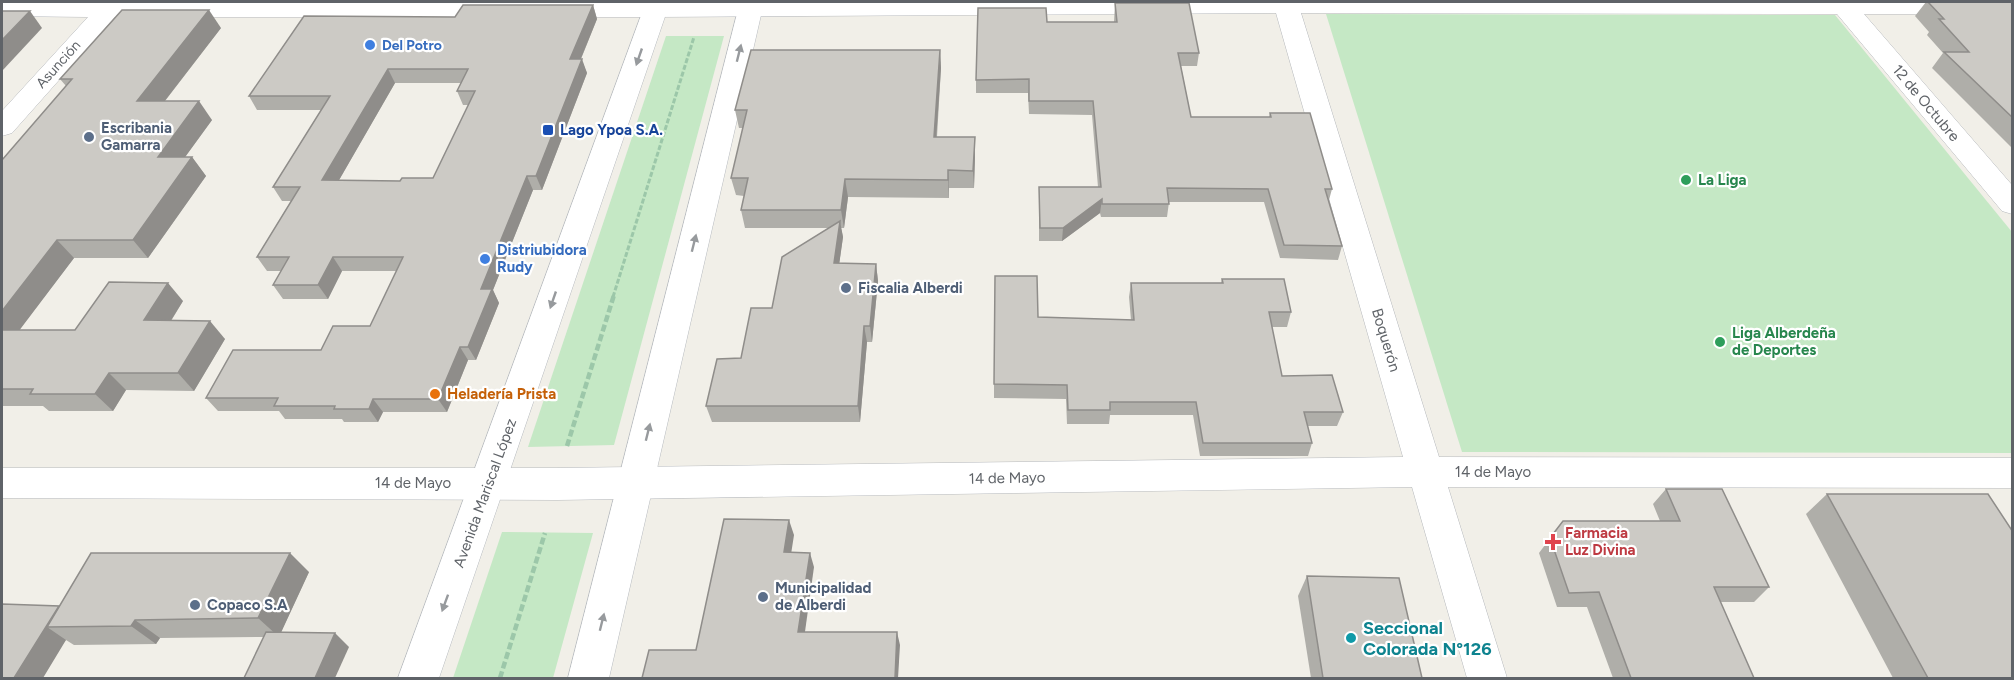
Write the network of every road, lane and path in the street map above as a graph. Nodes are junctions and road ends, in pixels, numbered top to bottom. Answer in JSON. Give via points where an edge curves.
{"nodes":[{"id":1,"x":1286,"y":4,"type":"edge"},
{"id":2,"x":1842,"y":4,"type":"edge"},
{"id":3,"x":112,"y":5,"type":"edge"},
{"id":4,"x":751,"y":5,"type":"edge"},
{"id":5,"x":657,"y":6,"type":"edge"},
{"id":6,"x":2013,"y":7,"type":"edge"},
{"id":7,"x":2,"y":9,"type":"edge"},
{"id":8,"x":694,"y":36,"type":"dead end"},
{"id":9,"x":2,"y":127,"type":"edge"},
{"id":10,"x":2013,"y":204,"type":"edge"},
{"id":11,"x":567,"y":446,"type":"dead end"},
{"id":12,"x":1425,"y":472,"type":"junction"},
{"id":13,"x":2013,"y":473,"type":"edge"},
{"id":14,"x":2,"y":483,"type":"edge"},
{"id":15,"x":489,"y":483,"type":"junction"},
{"id":16,"x":635,"y":483,"type":"junction"},
{"id":17,"x":545,"y":533,"type":"dead end"},
{"id":18,"x":418,"y":678,"type":"edge"},
{"id":19,"x":500,"y":678,"type":"edge"},
{"id":20,"x":588,"y":678,"type":"edge"},
{"id":21,"x":1487,"y":678,"type":"edge"}],
"edges":[{"from":1,"to":2,"type":"street"},
{"from":1,"to":4,"type":"street"},
{"from":1,"to":12,"type":"street","name":"Boquerón"},
{"from":2,"to":6,"type":"street"},
{"from":2,"to":10,"type":"street","name":"12 de Octubre"},
{"from":3,"to":5,"type":"street"},
{"from":3,"to":7,"type":"street"},
{"from":3,"to":9,"type":"street","name":"Asunción"},
{"from":4,"to":5,"type":"street"},
{"from":16,"to":4,"type":"street","one_way":true},
{"from":5,"to":15,"type":"street","name":"Avenida Mariscal López","one_way":true},
{"from":8,"to":11,"type":"path"},
{"from":12,"to":13,"type":"street","name":"14 de Mayo"},
{"from":12,"to":16,"type":"street","name":"14 de Mayo"},
{"from":12,"to":21,"type":"street","name":"Boquerón"},
{"from":14,"to":15,"type":"street","name":"14 de Mayo"},
{"from":15,"to":16,"type":"street","name":"14 de Mayo"},
{"from":15,"to":18,"type":"street","name":"Avenida Mariscal López","one_way":true},
{"from":20,"to":16,"type":"street","one_way":true},
{"from":17,"to":19,"type":"path"}]}
